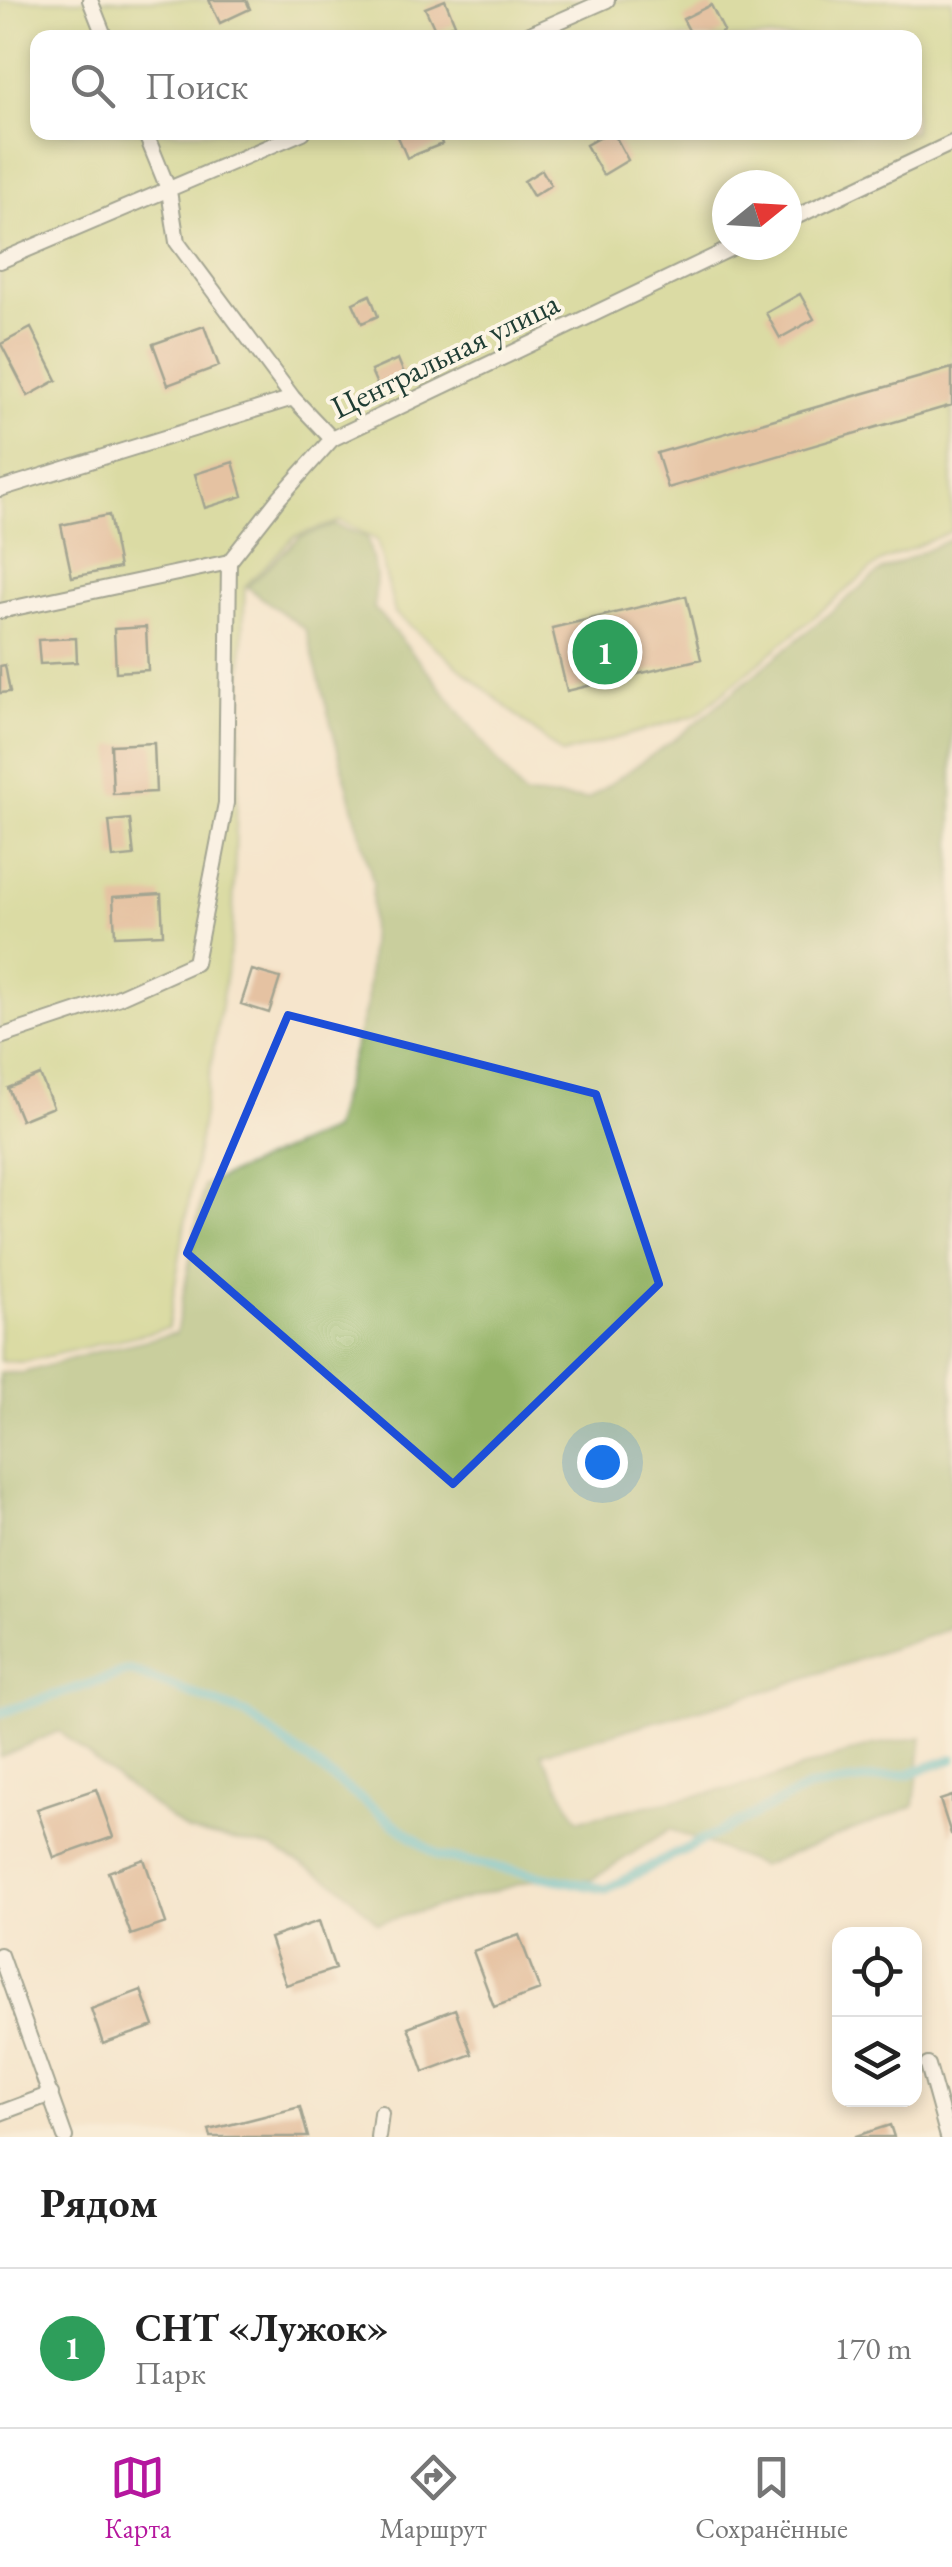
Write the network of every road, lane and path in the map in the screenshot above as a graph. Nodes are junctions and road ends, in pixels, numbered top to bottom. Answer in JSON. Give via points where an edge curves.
{"nodes":[{"id":1,"x":90,"y":0,"type":"edge"},
{"id":2,"x":607,"y":0,"type":"edge"},
{"id":3,"x":102,"y":30,"type":"edge"},
{"id":4,"x":539,"y":30,"type":"edge"},
{"id":5,"x":148,"y":140,"type":"edge"},
{"id":6,"x":285,"y":140,"type":"edge"},
{"id":7,"x":952,"y":143,"type":"edge"},
{"id":8,"x":169,"y":191,"type":"junction"},
{"id":9,"x":802,"y":215,"type":"edge"},
{"id":10,"x":712,"y":257,"type":"edge"},
{"id":11,"x":0,"y":261,"type":"edge"},
{"id":12,"x":292,"y":398,"type":"junction"},
{"id":13,"x":332,"y":439,"type":"junction"},
{"id":14,"x":0,"y":490,"type":"edge"},
{"id":15,"x":230,"y":562,"type":"junction"},
{"id":16,"x":0,"y":611,"type":"edge"},
{"id":17,"x":0,"y":1037,"type":"edge"},
{"id":18,"x":0,"y":1955,"type":"edge"},
{"id":19,"x":928,"y":2065,"type":"dead end"},
{"id":20,"x":51,"y":2094,"type":"junction"},
{"id":21,"x":0,"y":2113,"type":"edge"},
{"id":22,"x":381,"y":2113,"type":"dead end"},
{"id":23,"x":66,"y":2137,"type":"edge"},
{"id":24,"x":378,"y":2137,"type":"edge"},
{"id":25,"x":948,"y":2137,"type":"edge"}],
"edges":[{"from":1,"to":3,"type":"lane"},
{"from":2,"to":4,"type":"lane"},
{"from":5,"to":8,"type":"lane"},
{"from":6,"to":8,"type":"lane"},
{"from":7,"to":9,"type":"lane"},
{"from":8,"to":11,"type":"lane"},
{"from":8,"to":12,"type":"lane","via":[[177,242]]},
{"from":10,"to":13,"type":"lane","name":"Центральная улица"},
{"from":12,"to":13,"type":"lane"},
{"from":12,"to":14,"type":"lane"},
{"from":13,"to":15,"type":"lane","name":"Центральная улица"},
{"from":15,"to":16,"type":"lane"},
{"from":15,"to":17,"type":"lane","via":[[226,803],[195,963],[117,998]]},
{"from":18,"to":20,"type":"lane"},
{"from":19,"to":25,"type":"lane"},
{"from":20,"to":21,"type":"lane"},
{"from":20,"to":23,"type":"lane"},
{"from":22,"to":24,"type":"lane"}]}
